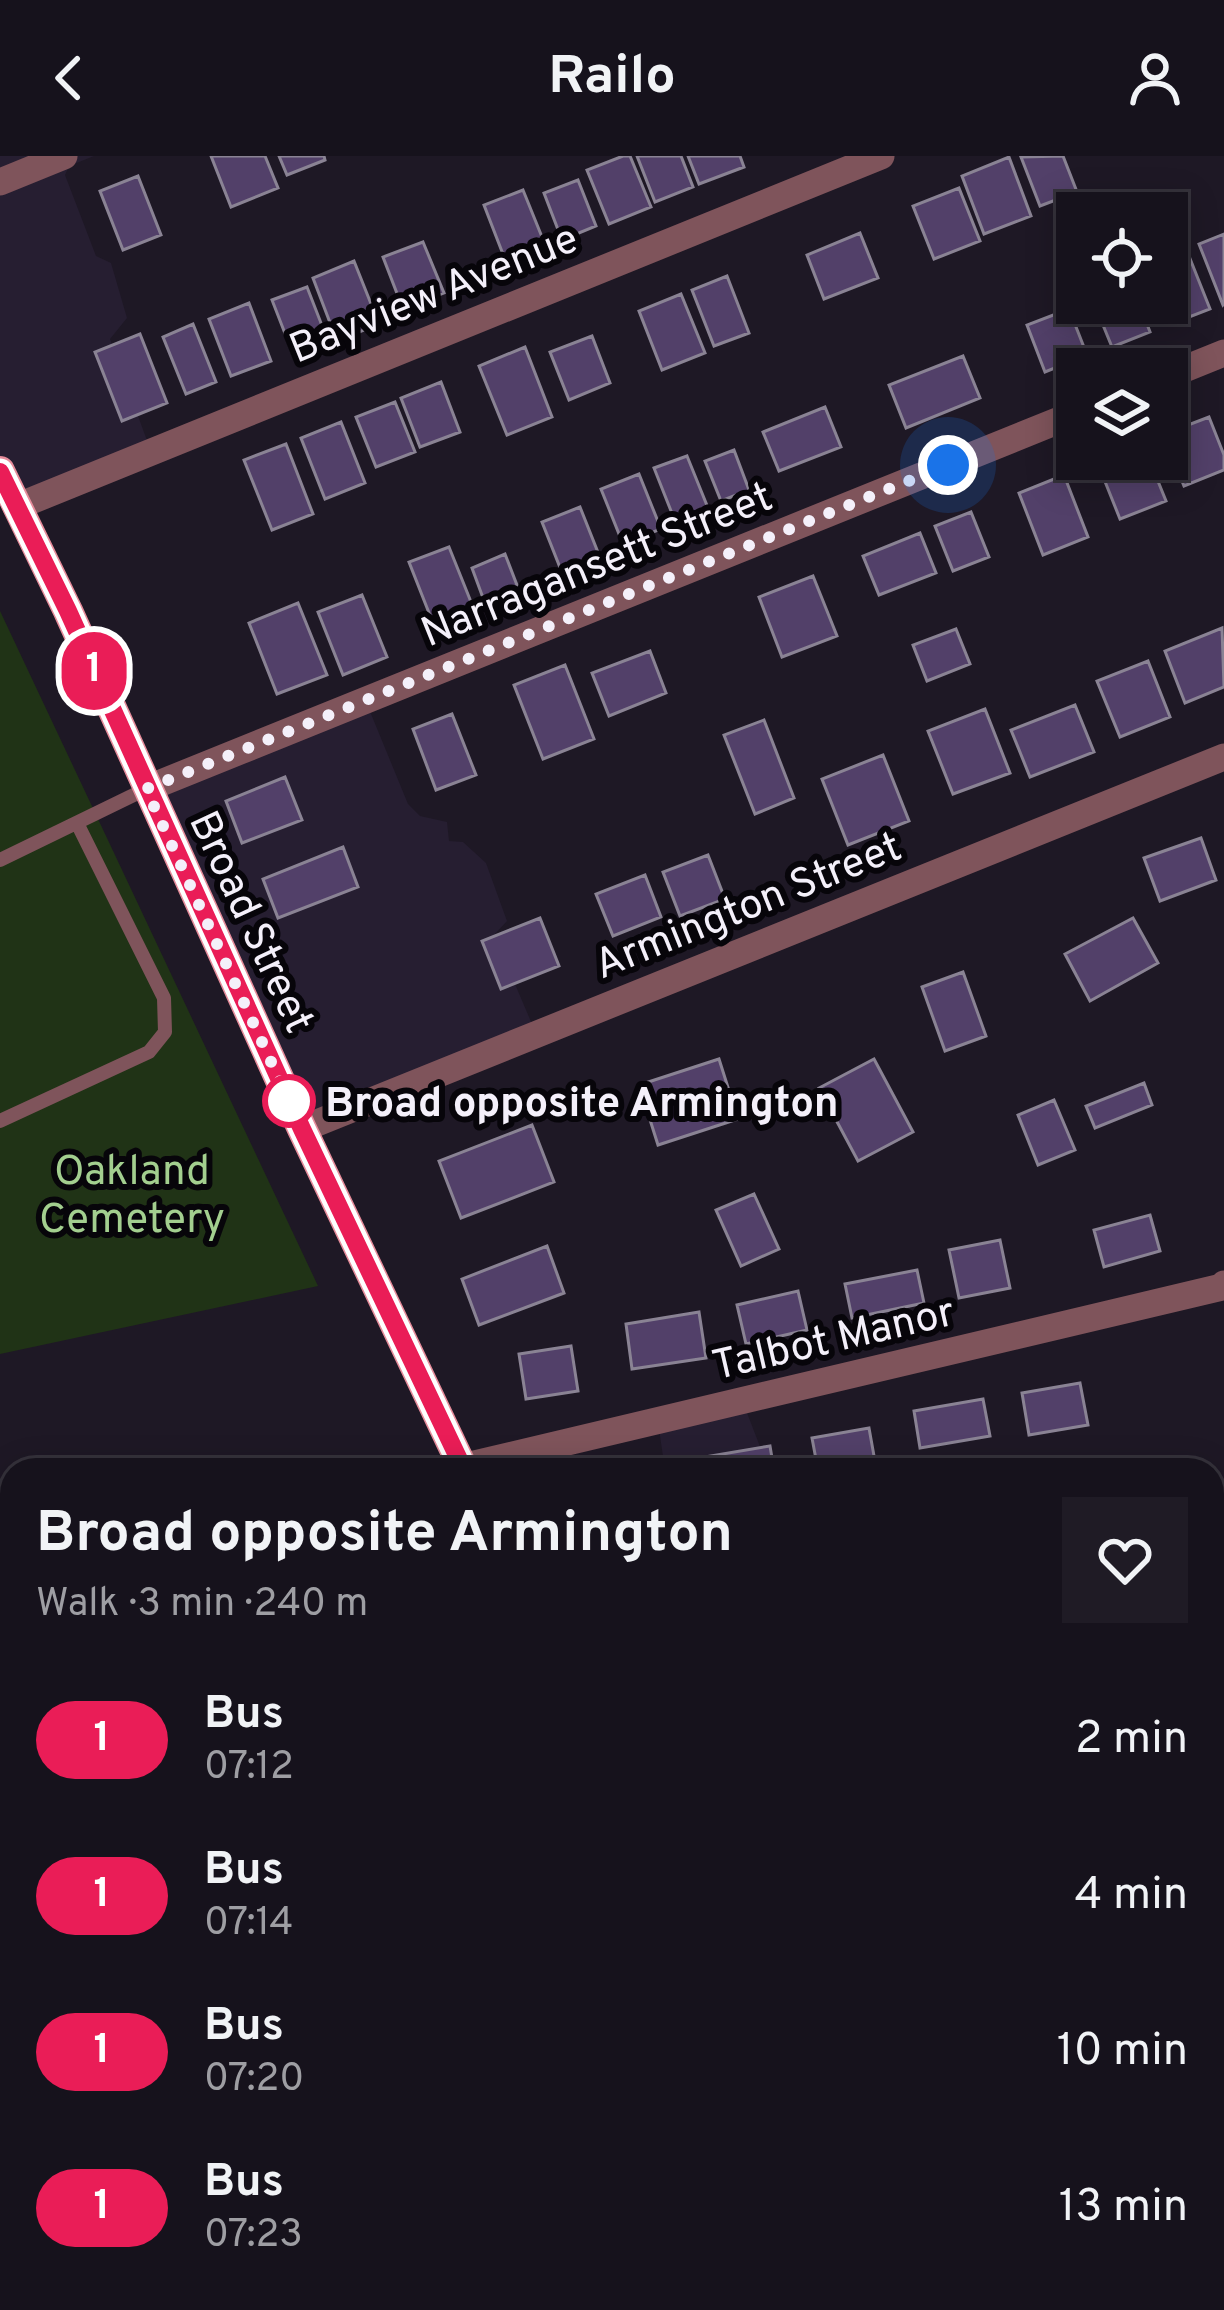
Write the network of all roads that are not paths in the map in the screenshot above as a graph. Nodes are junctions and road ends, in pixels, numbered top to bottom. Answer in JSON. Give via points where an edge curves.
{"nodes":[{"id":1,"x":64,"y":156,"type":"edge"},
{"id":2,"x":881,"y":156,"type":"edge"},
{"id":3,"x":0,"y":182,"type":"edge"},
{"id":4,"x":1224,"y":353,"type":"edge"},
{"id":5,"x":1188,"y":368,"type":"edge"},
{"id":6,"x":1056,"y":421,"type":"edge"},
{"id":7,"x":0,"y":472,"type":"edge"},
{"id":8,"x":16,"y":507,"type":"junction"},
{"id":9,"x":1224,"y":757,"type":"edge"},
{"id":10,"x":146,"y":789,"type":"junction"},
{"id":11,"x":78,"y":825,"type":"junction"},
{"id":12,"x":0,"y":860,"type":"edge"},
{"id":13,"x":0,"y":1121,"type":"edge"},
{"id":14,"x":302,"y":1129,"type":"junction"},
{"id":15,"x":1224,"y":1287,"type":"edge"},
{"id":16,"x":458,"y":1458,"type":"edge"},
{"id":17,"x":505,"y":1458,"type":"edge"}],
"edges":[{"from":1,"to":3,"type":"street"},
{"from":2,"to":8,"type":"street","name":"Bayview Avenue"},
{"from":4,"to":5,"type":"street"},
{"from":6,"to":10,"type":"street","name":"Narragansett Street"},
{"from":7,"to":8,"type":"main road","name":"Broad Street"},
{"from":8,"to":10,"type":"main road","name":"Broad Street"},
{"from":9,"to":14,"type":"street","name":"Armington Street"},
{"from":10,"to":11,"type":"lane"},
{"from":10,"to":14,"type":"main road","name":"Broad Street"},
{"from":11,"to":12,"type":"lane"},
{"from":11,"to":13,"type":"lane","via":[[164,998],[165,1032],[149,1052]]},
{"from":14,"to":16,"type":"main road","name":"Broad Street"},
{"from":15,"to":17,"type":"street","name":"Talbot Manor"}]}
